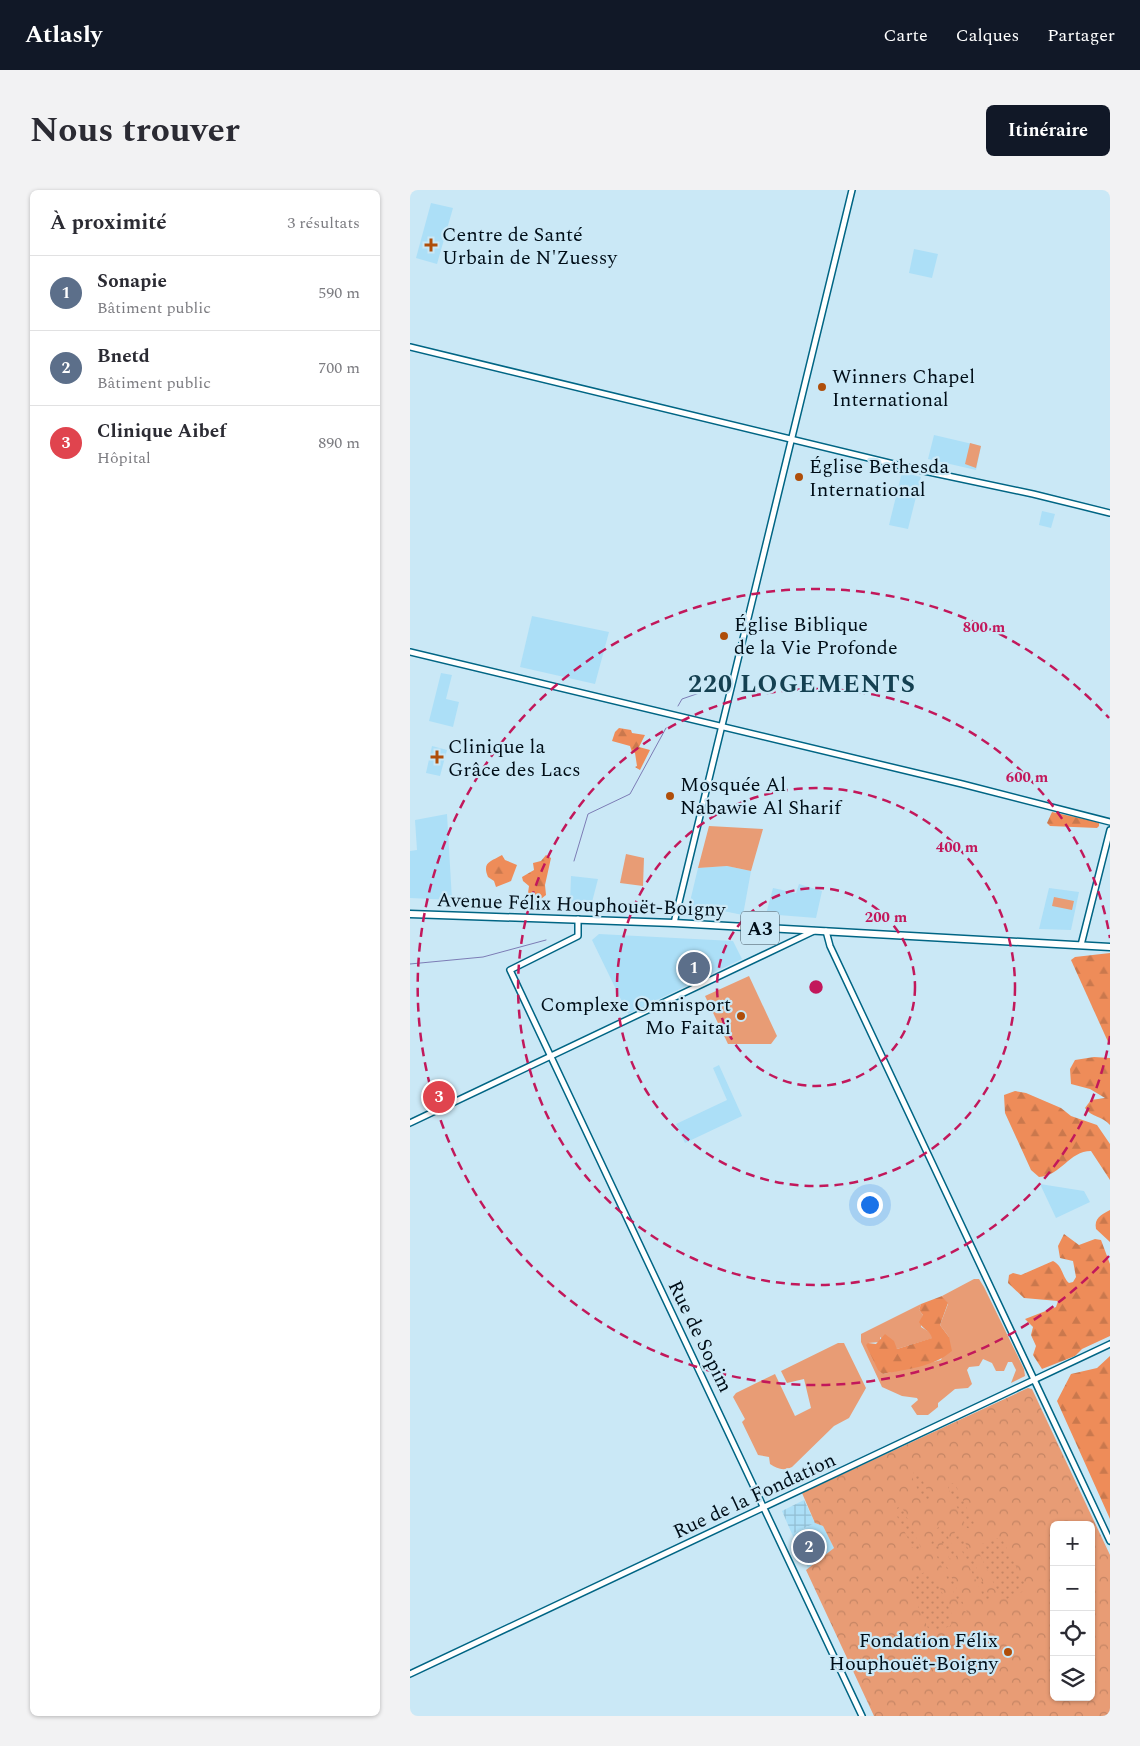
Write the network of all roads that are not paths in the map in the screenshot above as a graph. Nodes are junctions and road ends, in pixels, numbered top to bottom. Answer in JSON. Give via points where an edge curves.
{"nodes":[{"id":1,"x":852,"y":190,"type":"edge"},
{"id":2,"x":410,"y":347,"type":"edge"},
{"id":3,"x":792,"y":438,"type":"junction"},
{"id":4,"x":1110,"y":514,"type":"edge"},
{"id":5,"x":410,"y":652,"type":"edge"},
{"id":6,"x":721,"y":726,"type":"junction"},
{"id":7,"x":1110,"y":822,"type":"edge"},
{"id":8,"x":1110,"y":830,"type":"edge"},
{"id":9,"x":410,"y":914,"type":"edge"},
{"id":10,"x":578,"y":919,"type":"junction"},
{"id":11,"x":674,"y":923,"type":"junction"},
{"id":12,"x":814,"y":931,"type":"junction"},
{"id":13,"x":826,"y":931,"type":"junction"},
{"id":14,"x":1080,"y":945,"type":"junction"},
{"id":15,"x":1110,"y":947,"type":"edge"},
{"id":16,"x":551,"y":1056,"type":"junction"},
{"id":17,"x":410,"y":1123,"type":"edge"},
{"id":18,"x":1110,"y":1344,"type":"edge"},
{"id":19,"x":1035,"y":1379,"type":"junction"},
{"id":20,"x":765,"y":1507,"type":"junction"},
{"id":21,"x":1110,"y":1541,"type":"edge"},
{"id":22,"x":410,"y":1674,"type":"edge"},
{"id":23,"x":862,"y":1716,"type":"edge"}],
"edges":[{"from":1,"to":3,"type":"street"},
{"from":2,"to":3,"type":"street"},
{"from":3,"to":4,"type":"street"},
{"from":3,"to":6,"type":"street"},
{"from":5,"to":6,"type":"street"},
{"from":6,"to":7,"type":"street"},
{"from":6,"to":11,"type":"street"},
{"from":8,"to":14,"type":"street"},
{"from":9,"to":10,"type":"highway","name":"Avenue Félix Houphouët-Boigny","number":"A3"},
{"from":10,"to":11,"type":"highway","name":"Avenue Félix Houphouët-Boigny","number":"A3"},
{"from":10,"to":16,"type":"street","name":"Rue de Sopim","via":[[578,936],[510,970]]},
{"from":11,"to":12,"type":"highway","name":"Avenue Félix Houphouët-Boigny","number":"A3"},
{"from":12,"to":13,"type":"highway","name":"Avenue Félix Houphouët-Boigny","number":"A3"},
{"from":12,"to":16,"type":"street"},
{"from":13,"to":14,"type":"highway","name":"Avenue Félix Houphouët-Boigny","number":"A3"},
{"from":13,"to":19,"type":"street","via":[[830,946],[927,1155]]},
{"from":14,"to":15,"type":"highway","name":"Avenue Félix Houphouët-Boigny","number":"A3"},
{"from":16,"to":17,"type":"street"},
{"from":16,"to":20,"type":"street","name":"Rue de Sopim"},
{"from":18,"to":19,"type":"street","name":"Rue de la Fondation"},
{"from":19,"to":20,"type":"street","name":"Rue de la Fondation"},
{"from":19,"to":21,"type":"street"},
{"from":20,"to":22,"type":"street","name":"Rue de la Fondation"},
{"from":20,"to":23,"type":"street","name":"Rue de Sopim"}]}
